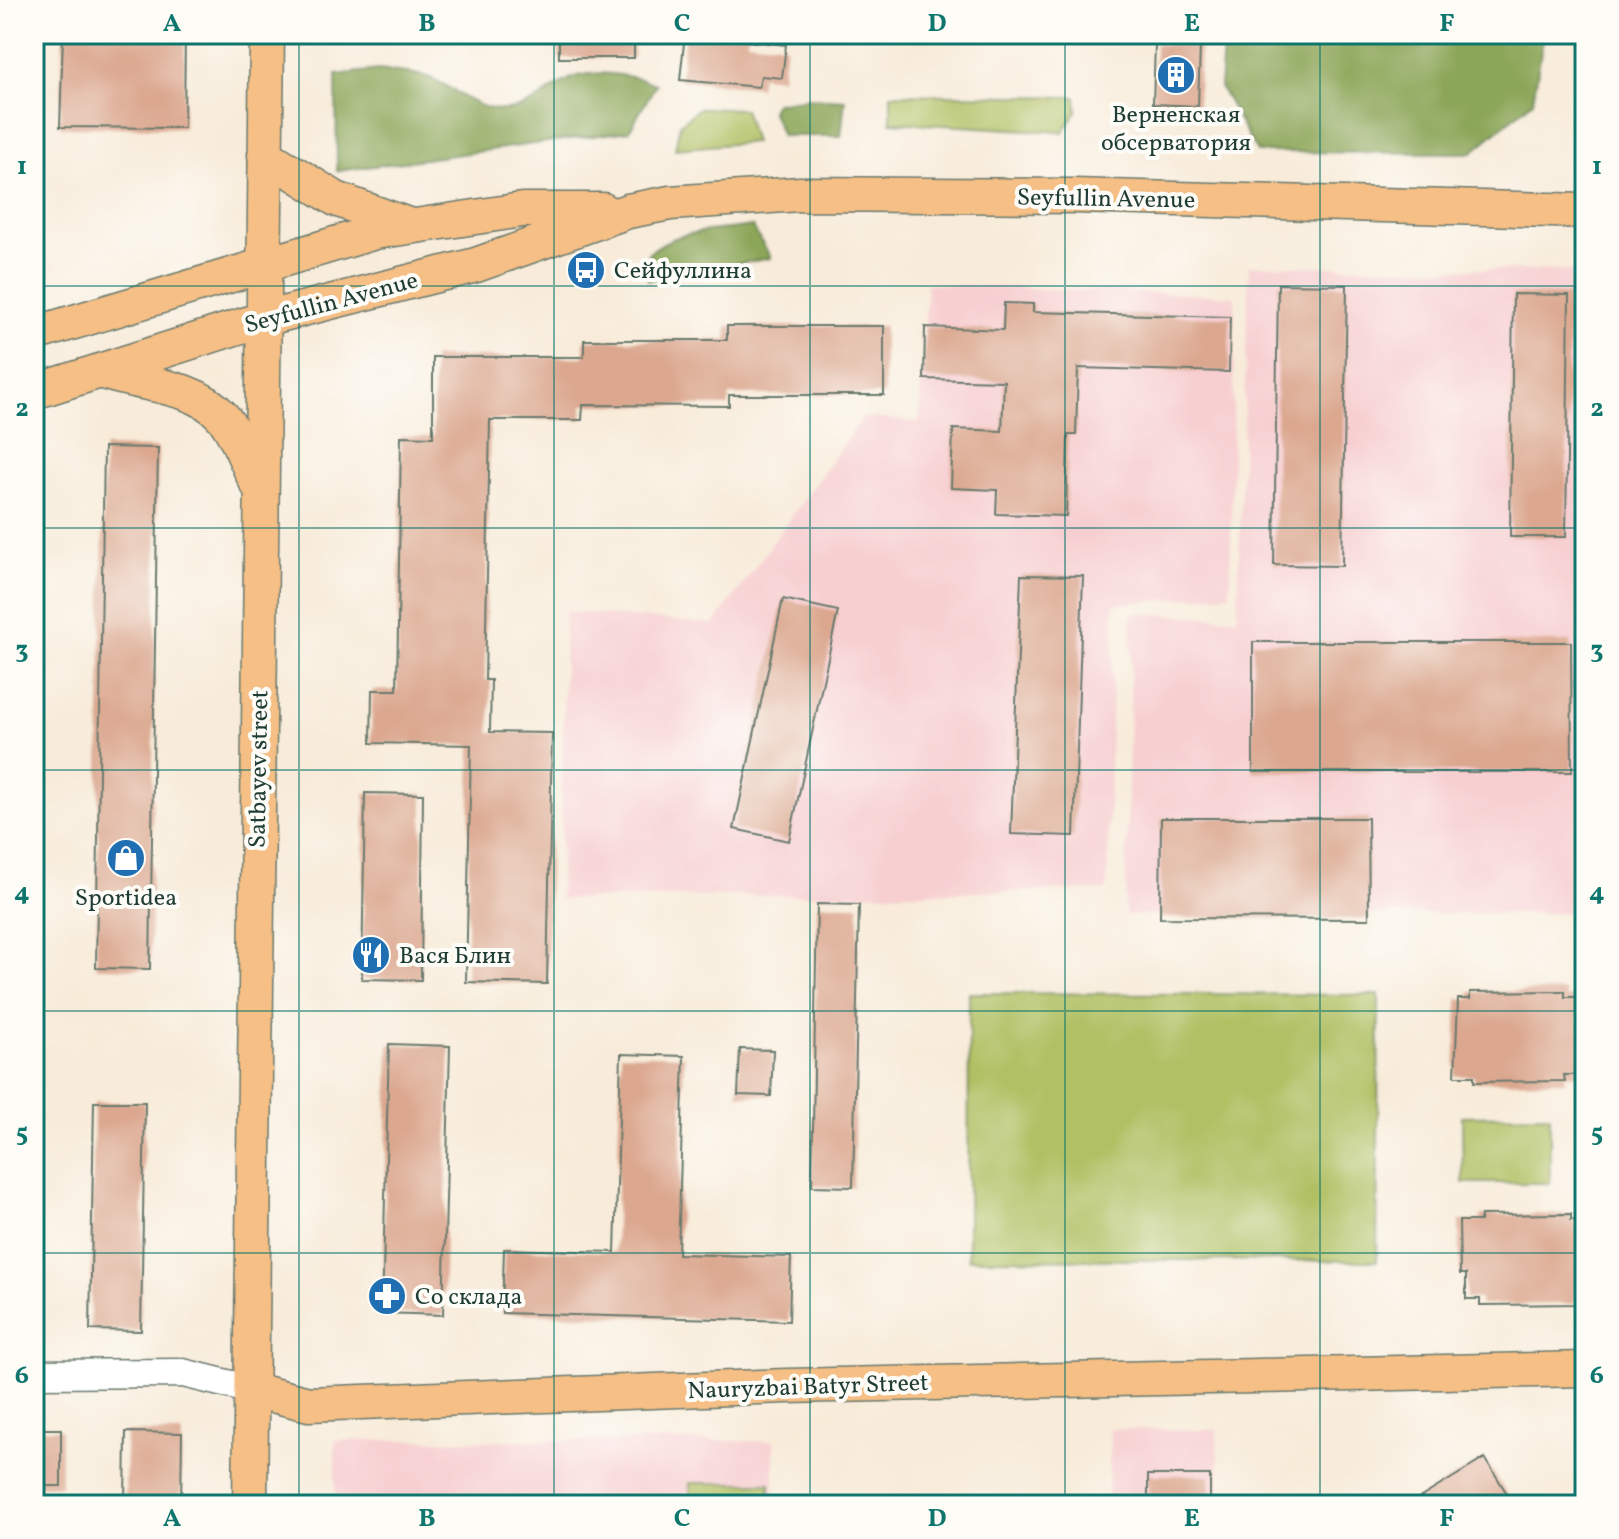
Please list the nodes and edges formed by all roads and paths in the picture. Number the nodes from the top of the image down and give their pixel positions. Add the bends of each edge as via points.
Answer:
1 (267, 34) edge
2 (265, 155) junction
3 (628, 211) junction
4 (1585, 211) edge
5 (410, 225) junction
6 (265, 263) junction
7 (263, 319) junction
8 (34, 334) edge
9 (100, 371) junction
10 (34, 392) edge
11 (261, 492) junction
12 (1585, 1369) edge
13 (34, 1374) edge
14 (252, 1390) junction
15 (250, 1505) edge

1 - 2 main road, Satbayev street
2 - 5 main road via 336,199
2 - 6 main road, Satbayev street
3 - 4 main road, Seyfullin Avenue via 800,194
3 - 5 main road, Seyfullin Avenue via 522,210
3 - 7 main road, Seyfullin Avenue via 476,265
5 - 6 main road, Seyfullin Avenue
6 - 7 main road, Satbayev street
6 - 8 main road, Seyfullin Avenue
7 - 9 main road, Seyfullin Avenue
7 - 11 main road, Satbayev street
9 - 10 main road, Seyfullin Avenue
9 - 11 main road via 202,400 222,416
11 - 14 main road, Satbayev street
12 - 14 main road, Nauryzbai Batyr Street via 867,1384 309,1404
13 - 14 street, Nauryzbai Batyr Street via 183,1373
14 - 15 main road, Satbayev street

